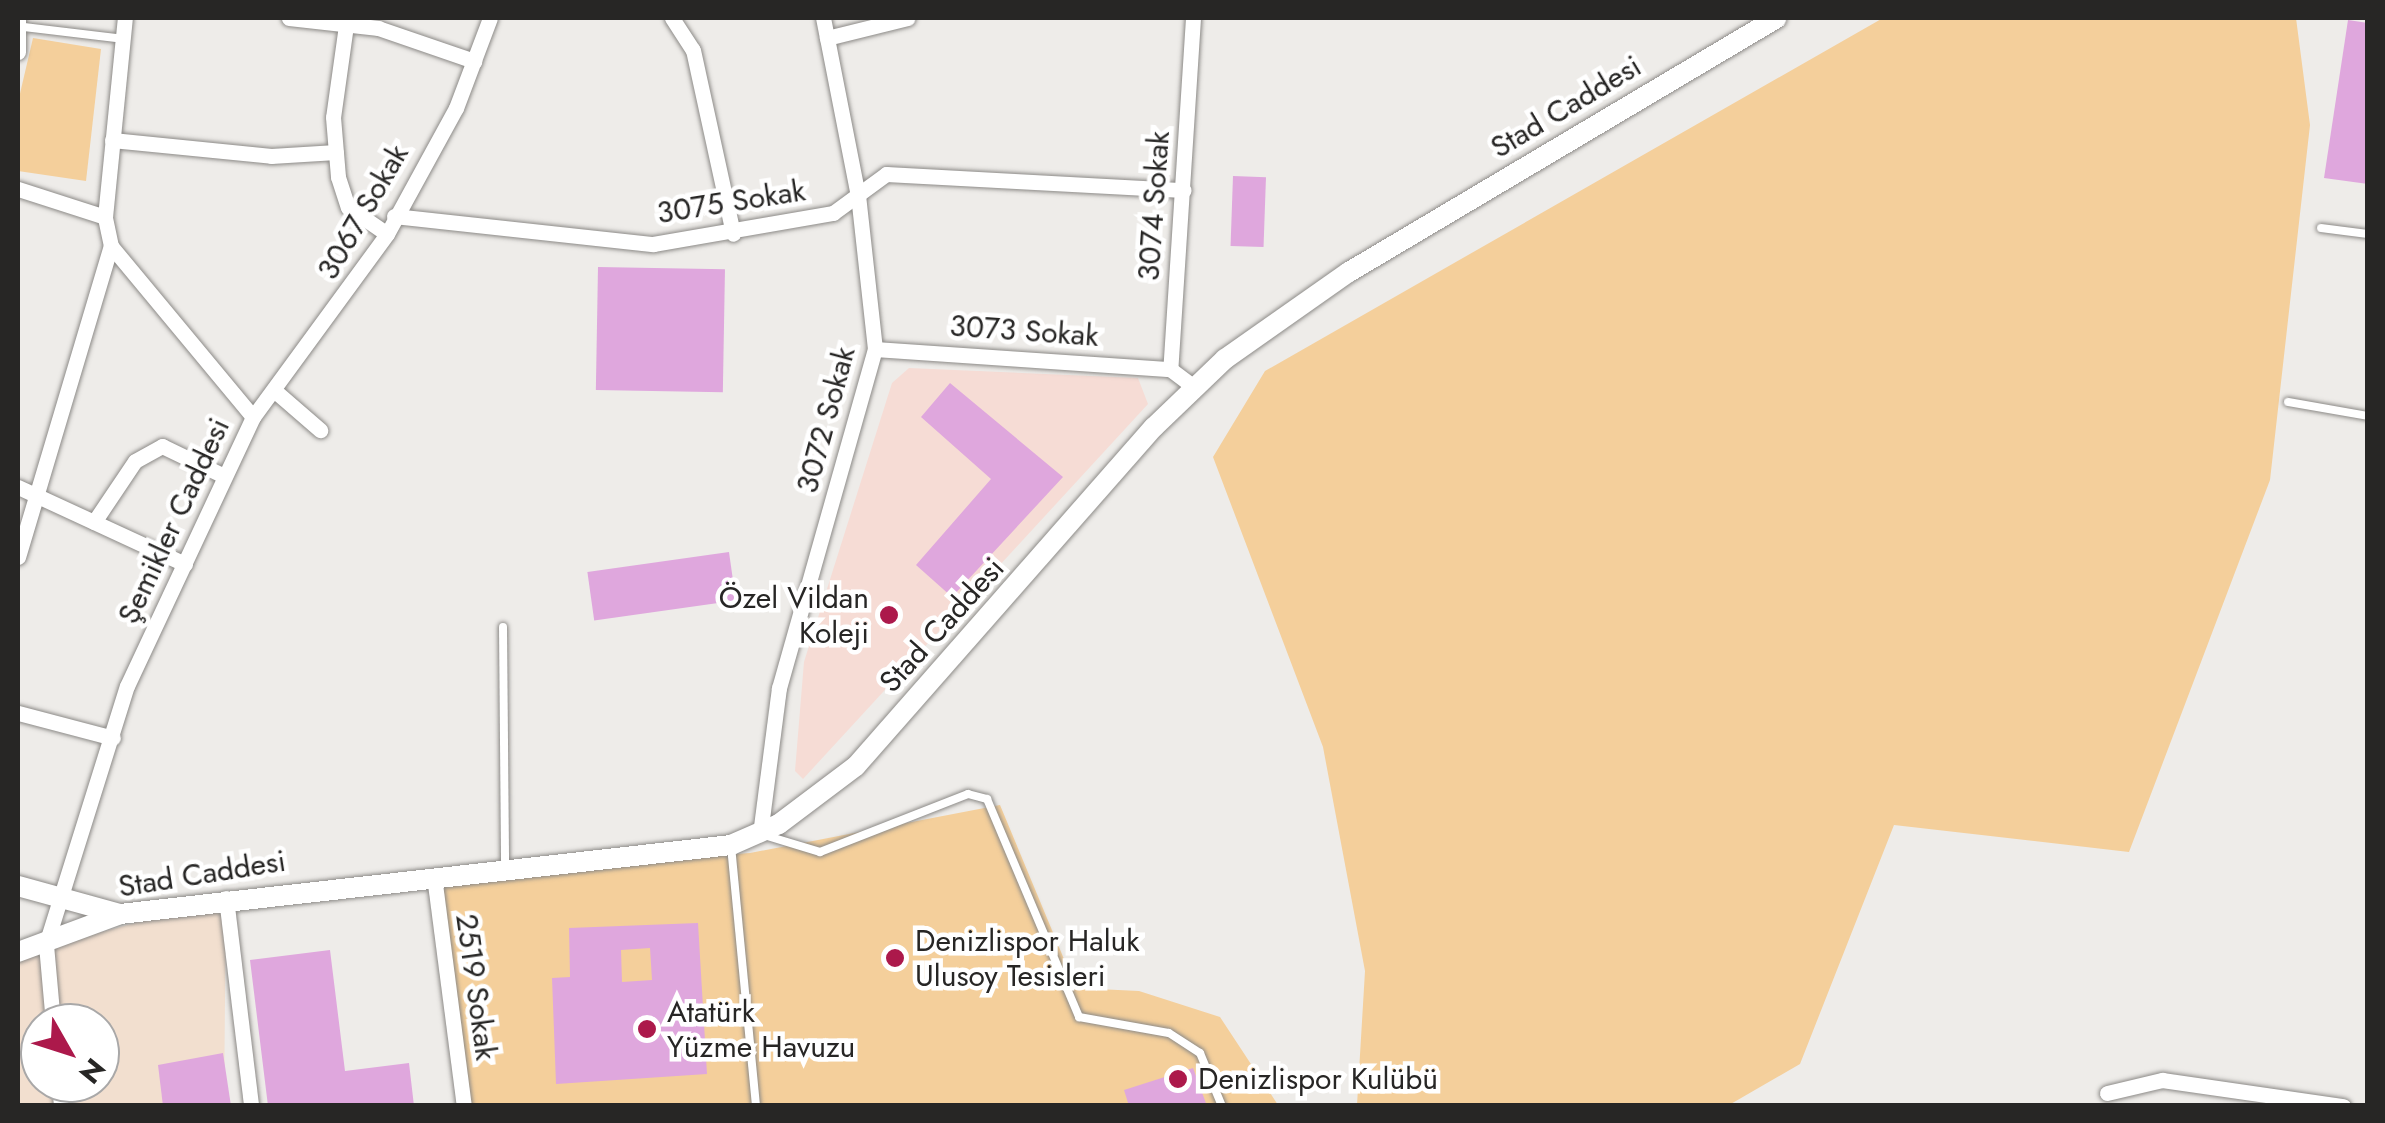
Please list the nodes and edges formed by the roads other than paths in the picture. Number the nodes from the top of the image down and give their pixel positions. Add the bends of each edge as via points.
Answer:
1 (125, 18) edge
2 (289, 18) edge
3 (490, 18) edge
4 (672, 18) edge
5 (822, 18) edge
6 (908, 18) edge
7 (1194, 18) edge
8 (1776, 18) edge
9 (20, 22) edge
10 (346, 24) edge
11 (827, 38) junction
12 (124, 40) junction
13 (18, 52) edge
14 (474, 61) junction
15 (112, 140) junction
16 (336, 152) junction
17 (18, 188) edge
18 (1184, 190) junction
19 (858, 196) junction
20 (394, 216) junction
21 (105, 217) junction
22 (2322, 228) dead end
23 (387, 234) junction
24 (733, 234) junction
25 (2368, 234) edge
26 (112, 246) junction
27 (876, 349) junction
28 (1170, 369) junction
29 (1194, 387) junction
30 (274, 390) junction
31 (2288, 402) dead end
32 (2368, 416) edge
33 (253, 417) junction
34 (320, 430) dead end
35 (224, 476) junction
36 (18, 487) edge
37 (38, 497) junction
38 (94, 522) junction
39 (18, 557) edge
40 (185, 564) junction
41 (502, 627) dead end
42 (18, 713) edge
43 (113, 738) junction
44 (760, 834) junction
45 (731, 845) junction
46 (506, 868) junction
47 (434, 876) junction
48 (18, 886) edge
49 (66, 894) junction
50 (226, 898) junction
51 (120, 914) junction
52 (46, 944) junction
53 (18, 952) edge
54 (51, 1003) edge
55 (2108, 1093) dead end
56 (251, 1106) edge
57 (464, 1106) edge
58 (756, 1106) edge
59 (1222, 1106) edge
60 (2343, 1106) edge

1 - 12 street, Şemikler Caddesi
2 - 10 street
3 - 14 street, 3067 Sokak
4 - 24 street via 692,50
5 - 11 street, 3072 Sokak
6 - 11 street
7 - 18 street, 3074 Sokak
8 - 29 street, Stad Caddesi via 1349,272
9 - 12 lane
9 - 13 street
10 - 14 street via 378,28
10 - 16 street
11 - 19 street, 3072 Sokak
12 - 15 street, Şemikler Caddesi
14 - 20 street, 3067 Sokak
15 - 16 street via 272,156
15 - 21 street, Şemikler Caddesi
16 - 23 street via 348,207
17 - 21 street
18 - 19 street, 3075 Sokak via 886,174
18 - 28 street, 3074 Sokak
19 - 24 street, 3075 Sokak via 833,213
19 - 27 street, 3072 Sokak
20 - 23 street, 3067 Sokak
20 - 24 street, 3075 Sokak via 582,242
21 - 26 street, Şemikler Caddesi
22 - 25 lane
23 - 30 street, 3067 Sokak
26 - 33 street, Şemikler Caddesi
26 - 37 street
27 - 28 street, 3073 Sokak
27 - 44 street, 3072 Sokak via 779,688
28 - 29 street
29 - 44 street, Stad Caddesi via 856,766
30 - 33 street, 3067 Sokak
30 - 34 street
31 - 32 lane
33 - 35 street, Şemikler Caddesi
35 - 38 street via 162,446 135,461
35 - 40 street, Şemikler Caddesi
36 - 37 street
37 - 38 street
37 - 39 street
38 - 40 street
40 - 43 street, Şemikler Caddesi via 126,686
41 - 46 lane
42 - 43 street
43 - 49 street, Şemikler Caddesi
44 - 45 street, Stad Caddesi
44 - 59 lane via 820,852 968,794 986,798 1078,1018 1169,1033 1200,1054
45 - 46 street, Stad Caddesi
45 - 58 lane
46 - 47 street, Stad Caddesi
47 - 50 street, Stad Caddesi
47 - 57 street, 2519 Sokak
48 - 49 street
49 - 51 street
49 - 52 street, Şemikler Caddesi
50 - 51 street, Stad Caddesi
50 - 56 street
51 - 52 street, Stad Caddesi
52 - 53 street, Stad Caddesi
52 - 54 street, Şemikler Caddesi
55 - 60 street via 2162,1080

